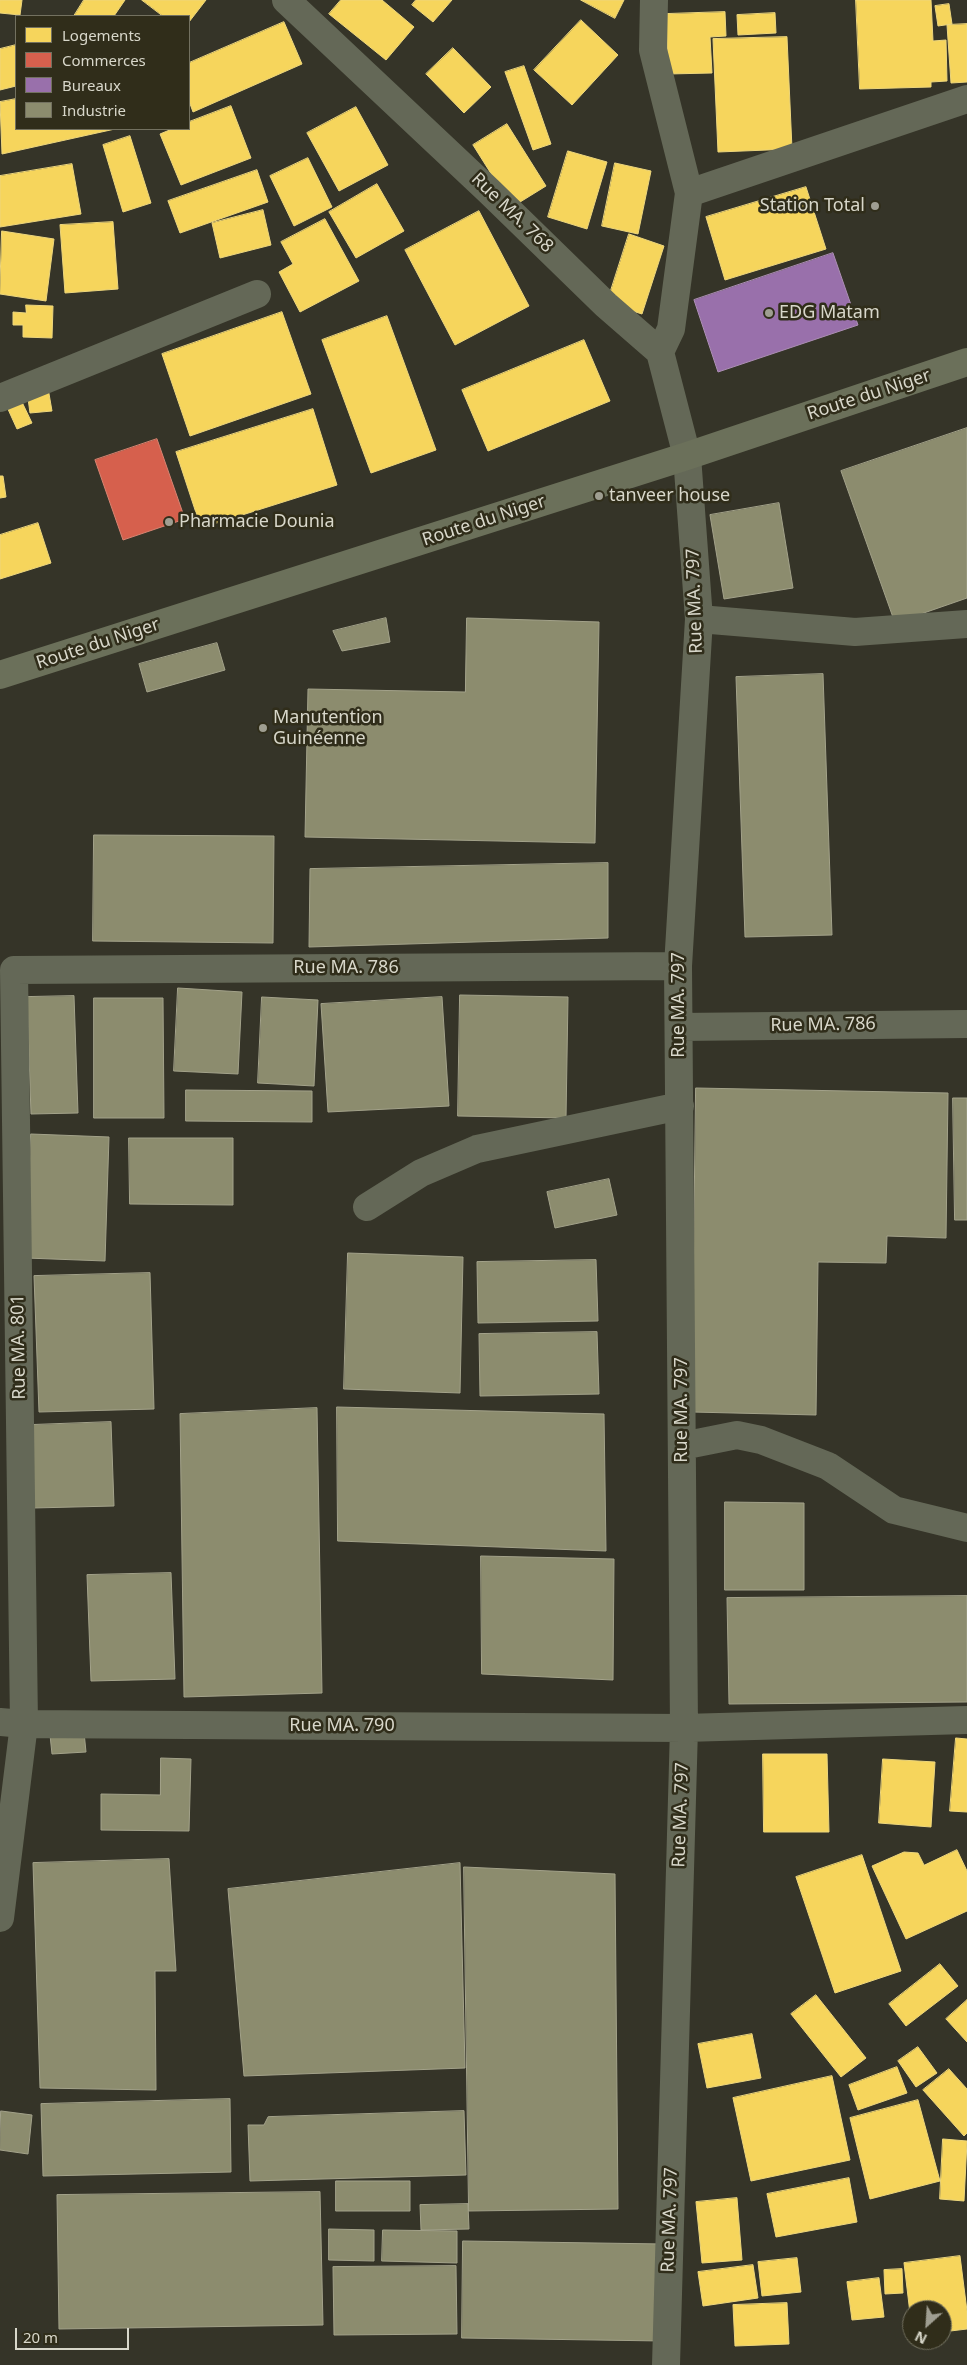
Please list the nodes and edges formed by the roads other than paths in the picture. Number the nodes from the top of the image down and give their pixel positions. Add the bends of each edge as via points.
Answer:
1 (286, 0) edge
2 (654, 0) edge
3 (967, 99) edge
4 (689, 193) junction
5 (257, 294) dead end
6 (660, 352) junction
7 (967, 362) edge
8 (0, 398) edge
9 (687, 456) junction
10 (699, 619) junction
11 (967, 624) edge
12 (0, 675) edge
13 (678, 966) junction
14 (14, 970) joint
15 (967, 1024) edge
16 (679, 1027) junction
17 (680, 1106) junction
18 (367, 1207) dead end
19 (682, 1446) junction
20 (967, 1528) edge
21 (967, 1720) edge
22 (12, 1723) edge
23 (684, 1728) junction
24 (0, 1918) edge
25 (666, 2365) edge

1 - 6 street, Rue MA. 768 via 606,305
2 - 4 street via 653,50
3 - 4 street
4 - 6 street via 671,329
5 - 8 street
6 - 9 street
7 - 9 main road, Route du Niger
9 - 10 street, Rue MA. 797
9 - 12 main road, Route du Niger
10 - 11 street via 856,632
10 - 13 street, Rue MA. 797
13 - 14 street, Rue MA. 786
13 - 16 street, Rue MA. 797
14 - 22 street, Rue MA. 801
15 - 16 street, Rue MA. 786
16 - 17 street, Rue MA. 797
17 - 18 street via 477,1149 421,1173
17 - 19 street, Rue MA. 797
19 - 20 street via 737,1435 761,1440 828,1466 894,1510
19 - 23 street, Rue MA. 797
21 - 23 street, Rue MA. 790
22 - 23 street, Rue MA. 790
22 - 24 street, Rue MA. 801
23 - 25 street, Rue MA. 797

